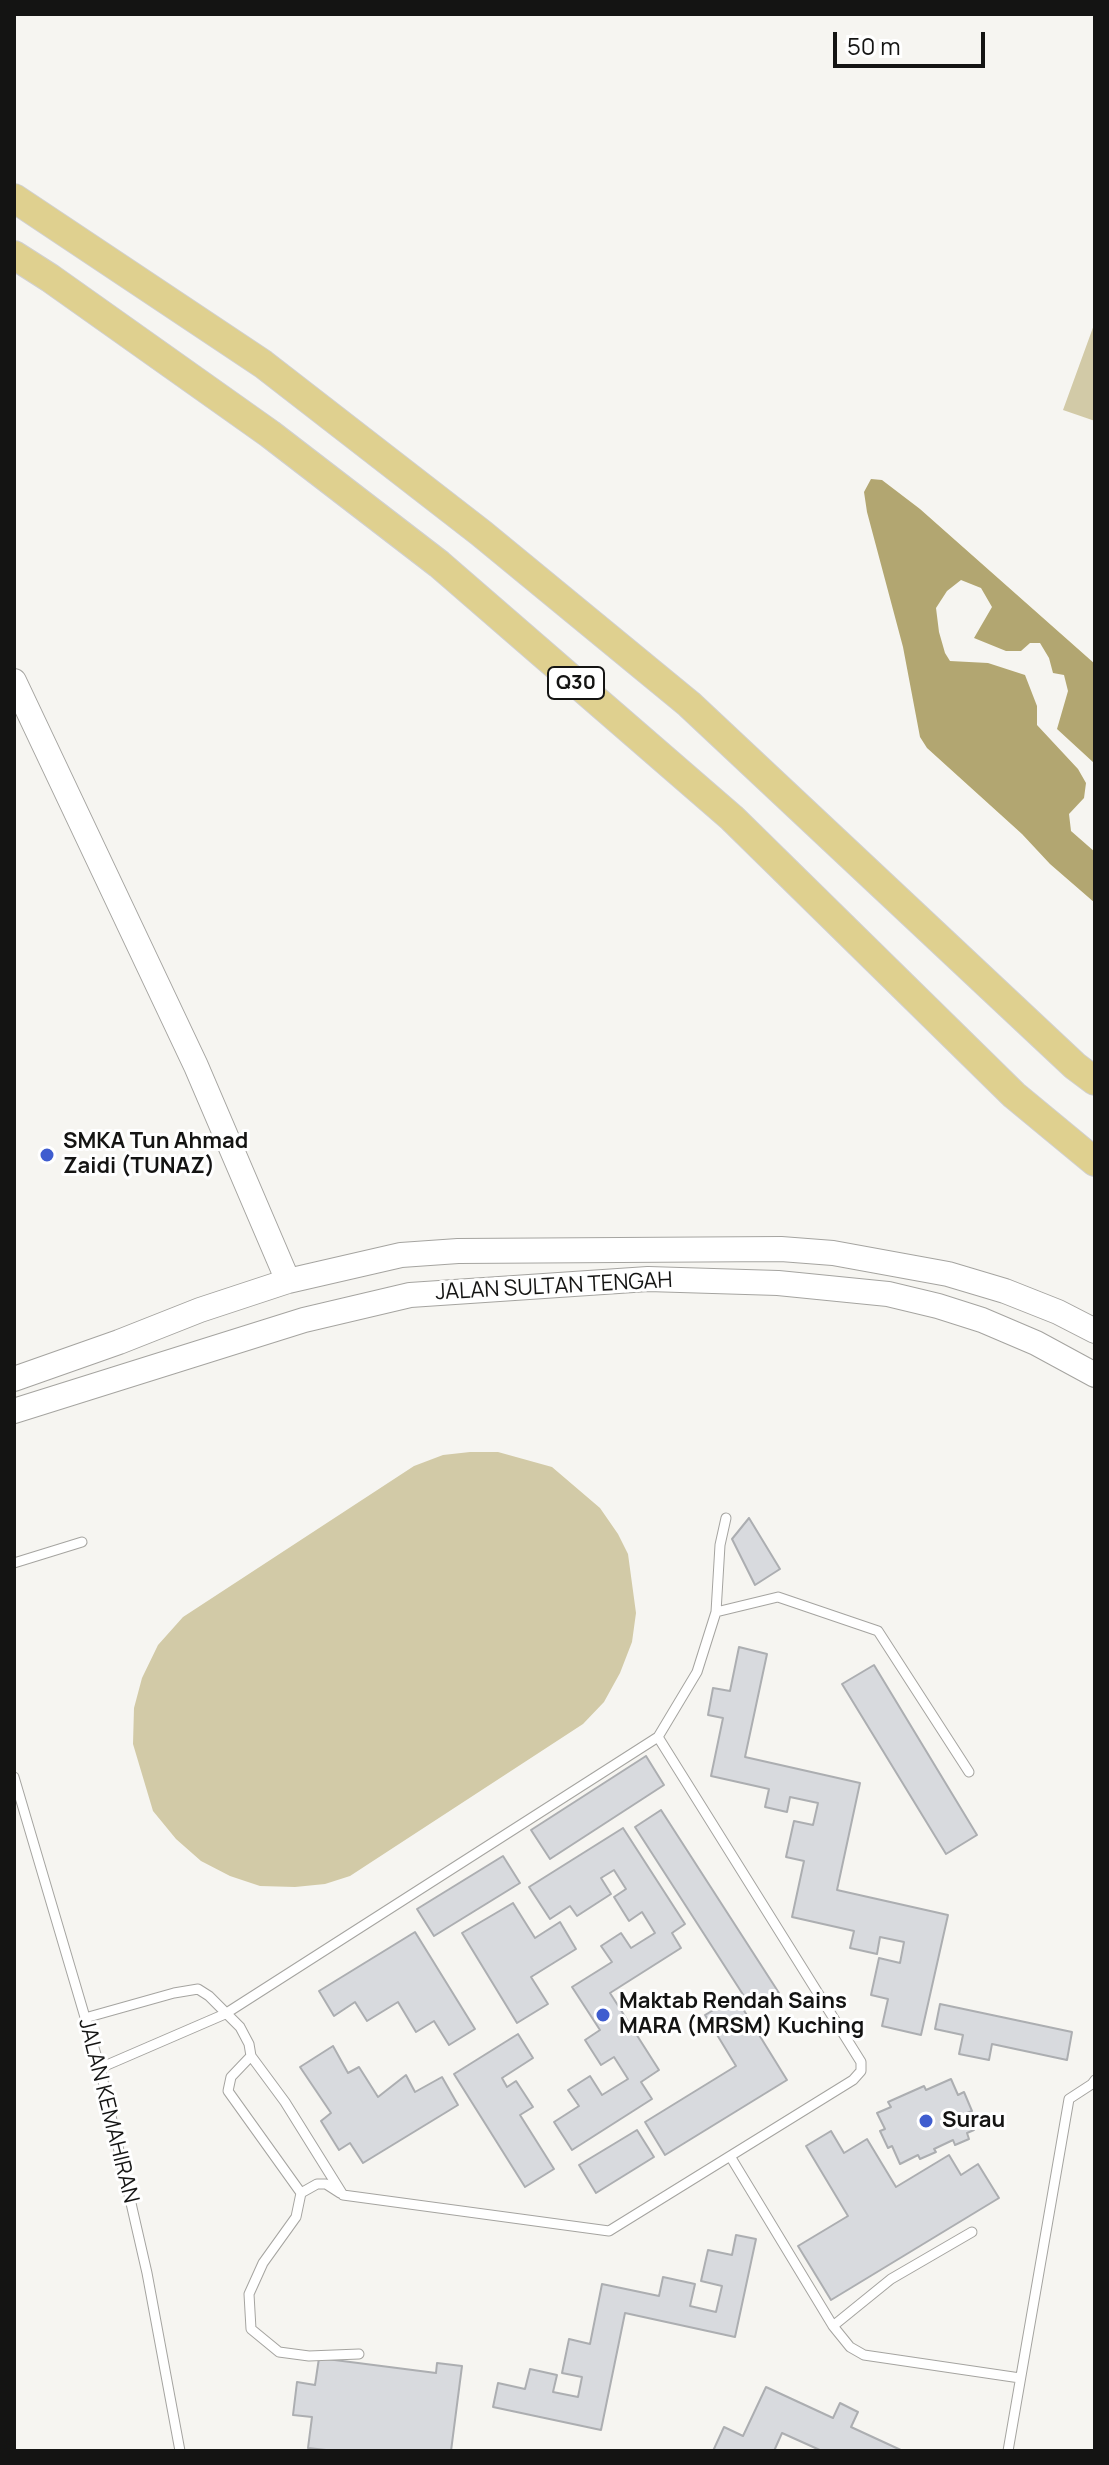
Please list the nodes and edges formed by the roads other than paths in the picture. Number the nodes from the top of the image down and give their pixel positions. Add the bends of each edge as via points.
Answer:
1 (14, 198) edge
2 (14, 255) edge
3 (14, 681) edge
4 (1095, 1081) edge
5 (1095, 1162) edge
6 (288, 1281) junction
7 (1095, 1331) edge
8 (1095, 1375) edge
9 (14, 1379) edge
10 (14, 1411) edge
11 (726, 1518) dead end
12 (82, 1542) dead end
13 (14, 1563) edge
14 (716, 1612) junction
15 (658, 1737) junction
16 (969, 1772) dead end
17 (14, 1777) edge
18 (17, 1798) edge
19 (225, 2014) junction
20 (85, 2018) junction
21 (251, 2056) junction
22 (100, 2068) junction
23 (1095, 2080) edge
24 (730, 2156) junction
25 (301, 2193) junction
26 (343, 2195) junction
27 (972, 2232) dead end
28 (833, 2326) junction
29 (359, 2354) dead end
30 (1020, 2378) junction
31 (180, 2451) edge
32 (1008, 2451) edge

1 - 4 main road, Q30 via 263,364 481,533 689,704
2 - 5 main road, Q30 via 270,434 439,564 732,818 1014,1095
3 - 6 main road via 196,1066
6 - 7 main road, JALAN SULTAN TENGAH via 401,1255 458,1251 781,1249 870,1258 948,1274 1018,1296
6 - 9 main road, JALAN SULTAN TENGAH
8 - 10 main road, JALAN SULTAN TENGAH via 982,1320 888,1294 778,1283 648,1279 410,1295 304,1320
11 - 14 lane
12 - 13 lane
14 - 15 lane via 697,1672
14 - 16 lane via 778,1597 878,1631
15 - 19 lane
15 - 24 lane via 861,2062 853,2080
17 - 18 lane, JALAN KEMAHIRAN
18 - 20 lane, JALAN KEMAHIRAN
19 - 20 lane via 198,1989
19 - 21 lane via 240,2027
19 - 22 lane
20 - 22 lane, JALAN KEMAHIRAN
21 - 25 lane via 231,2077 228,2091
21 - 26 lane
22 - 31 lane, JALAN KEMAHIRAN via 147,2273
23 - 30 lane via 1069,2099
24 - 26 lane via 609,2231
24 - 28 lane
25 - 26 lane via 326,2184
25 - 29 lane via 296,2217 263,2263 249,2294 251,2329 279,2352
27 - 28 lane via 891,2279
28 - 30 lane via 864,2355
30 - 32 lane

